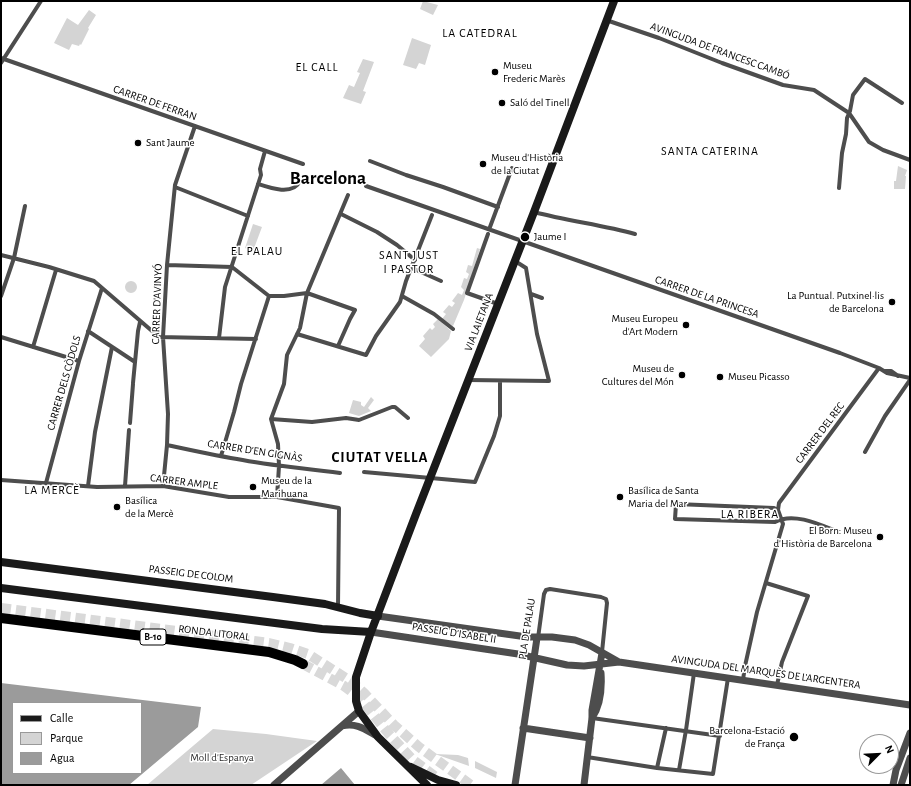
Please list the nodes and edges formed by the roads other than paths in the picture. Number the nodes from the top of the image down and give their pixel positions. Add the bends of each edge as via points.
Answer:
1 (41, 1) edge
2 (614, 1) edge
3 (606, 20) junction
4 (2, 60) edge
5 (902, 103) dead end
6 (849, 113) junction
7 (195, 126) junction
8 (265, 151) junction
9 (910, 160) edge
10 (370, 161) dead end
11 (303, 164) dead end
12 (512, 168) dead end
13 (300, 181) dead end
14 (258, 184) junction
15 (366, 186) dead end
16 (175, 187) junction
17 (839, 188) dead end
18 (348, 195) dead end
19 (25, 206) dead end
20 (498, 207) junction
21 (534, 212) junction
22 (341, 214) junction
23 (432, 215) dead end
24 (248, 216) junction
25 (490, 227) dead end
26 (488, 234) dead end
27 (635, 234) dead end
28 (523, 241) junction
29 (1, 255) edge
30 (14, 258) junction
31 (415, 260) junction
32 (515, 261) junction
33 (167, 265) junction
34 (232, 267) junction
35 (412, 268) junction
36 (56, 270) junction
37 (441, 281) dead end
38 (102, 288) junction
39 (306, 294) junction
40 (531, 294) junction
41 (1, 296) edge
42 (269, 296) junction
43 (402, 296) junction
44 (542, 298) dead end
45 (498, 304) junction
46 (140, 322) junction
47 (453, 329) dead end
48 (88, 331) junction
49 (297, 334) junction
50 (1, 337) edge
51 (163, 337) junction
52 (219, 338) junction
53 (256, 339) junction
54 (338, 346) junction
55 (33, 347) junction
56 (112, 347) junction
57 (78, 361) junction
58 (135, 362) junction
59 (879, 368) junction
60 (910, 379) edge
61 (468, 380) junction
62 (500, 381) junction
63 (408, 418) dead end
64 (271, 419) junction
65 (130, 423) dead end
66 (129, 430) dead end
67 (167, 445) junction
68 (865, 452) dead end
69 (221, 456) junction
70 (279, 466) junction
71 (340, 472) dead end
72 (364, 472) dead end
73 (429, 479) junction
74 (1, 480) edge
75 (46, 483) junction
76 (88, 486) junction
77 (125, 486) junction
78 (163, 486) junction
79 (277, 497) junction
80 (778, 510) junction
81 (781, 520) junction
82 (836, 531) dead end
83 (1, 562) edge
84 (766, 584) junction
85 (1, 588) edge
86 (338, 608) junction
87 (378, 616) junction
88 (1, 618) edge
89 (371, 632) junction
90 (537, 638) junction
91 (602, 653) junction
92 (534, 657) junction
93 (619, 662) junction
94 (303, 664) tunnel mouth
95 (600, 665) junction
96 (694, 673) junction
97 (728, 678) junction
98 (743, 680) junction
99 (777, 685) junction
100 (910, 705) edge
101 (359, 712) junction
102 (592, 718) junction
103 (342, 726) junction
104 (523, 728) junction
105 (666, 728) junction
106 (686, 730) junction
107 (910, 733) edge
108 (720, 736) junction
109 (378, 737) junction
110 (590, 738) junction
111 (587, 757) junction
112 (910, 758) edge
113 (410, 767) junction
114 (657, 768) junction
115 (678, 770) junction
116 (274, 785) edge
117 (427, 785) edge
118 (456, 785) edge
119 (515, 785) edge
120 (584, 785) edge
121 (893, 785) edge
122 (901, 785) edge

1 - 4 street
2 - 3 main road, VIA LAIETANA
3 - 6 street, AVINGUDA DE FRANCESC CAMBÓ via 783,85 814,90
3 - 21 main road, VIA LAIETANA
4 - 7 street, CARRER DE FERRAN
5 - 6 street via 865,79 853,96
6 - 9 street via 870,142
6 - 17 street
7 - 8 street, CARRER DE FERRAN
7 - 16 street, CARRER D'AVINYÓ
8 - 11 street, CARRER DE FERRAN
8 - 14 street
10 - 20 street
12 - 20 street
13 - 14 street via 294,188 278,190
14 - 24 street
15 - 28 street, CARRER DE LA PRINCESA
16 - 24 street
16 - 33 street, CARRER D'AVINYÓ
18 - 22 street
19 - 30 street
20 - 25 street
21 - 27 street
21 - 28 main road, VIA LAIETANA
22 - 31 street via 377,232
22 - 39 street
23 - 31 street
24 - 34 street
26 - 45 street via 467,293
28 - 32 main road, VIA LAIETANA
28 - 59 street, CARRER DE LA PRINCESA
29 - 30 street
30 - 36 street
30 - 41 street
31 - 35 street
32 - 40 street via 526,268
32 - 45 main road, VIA LAIETANA
33 - 34 street
33 - 51 street, CARRER D'AVINYÓ
34 - 42 street
34 - 52 street via 225,287
35 - 37 street
35 - 43 street
36 - 38 street via 94,281
36 - 55 street
38 - 46 street
38 - 48 street, CARRER DELS CÒDOLS
39 - 42 street
39 - 49 street
39 - 54 street via 355,310
40 - 44 street
40 - 62 street via 549,381
42 - 53 street
43 - 47 street via 434,314
43 - 54 street via 366,355
45 - 61 main road, VIA LAIETANA
46 - 51 street via 159,337
46 - 58 street
48 - 56 street
48 - 57 street, CARRER DELS CÒDOLS
49 - 54 street
49 - 64 street via 287,355 284,384
50 - 55 street
51 - 52 street
51 - 67 street, CARRER D'AVINYÓ via 168,414
52 - 53 street
53 - 69 street
55 - 57 street
56 - 58 street
56 - 76 street via 95,432
57 - 75 street, CARRER DELS CÒDOLS
58 - 65 street
59 - 60 street, CARRER DE LA PRINCESA via 887,373
59 - 80 street, CARRER DEL REC via 779,503
60 - 68 street
61 - 62 street
61 - 73 main road, VIA LAIETANA
62 - 73 street via 500,416 475,482
63 - 64 street via 392,406 359,420 346,418 312,422
64 - 70 street via 278,444
66 - 77 street
67 - 69 street, CARRER D'EN GIGNÀS
67 - 78 street, CARRER D'AVINYÓ
69 - 70 street, CARRER D'EN GIGNÀS
70 - 71 street, CARRER D'EN GIGNÀS
70 - 79 street
72 - 73 street
73 - 87 main road, VIA LAIETANA
74 - 75 street, CARRER AMPLE
75 - 76 street, CARRER AMPLE
76 - 77 street, CARRER AMPLE
77 - 78 street, CARRER AMPLE
78 - 79 street, CARRER AMPLE via 229,496
79 - 86 street, CARRER AMPLE via 339,508
80 - 81 street
80 - 81 street via 676,504 675,519 775,522
81 - 82 street via 802,520
81 - 84 street via 783,524
83 - 86 main road, PASSEIG DE COLOM via 250,593
84 - 98 street via 757,612
84 - 99 street via 808,596 782,662
85 - 89 main road via 316,628
86 - 87 main road, PASSEIG DE COLOM
87 - 89 main road, VIA LAIETANA
87 - 90 street, PASSEIG D'ISABEL II
88 - 94 highway, RONDA LITORAL / B-10 via 269,652
89 - 92 street, PASSEIG D'ISABEL II
89 - 101 main road, VIA LAIETANA via 356,677 356,701
90 - 91 street, AVINGUDA DEL MARQUÈS DE L'ARGENTERA via 575,640
90 - 91 street, PLA DE PALAU via 546,590 601,597 606,599 607,603
90 - 92 street, PLA DE PALAU
91 - 93 street, AVINGUDA DEL MARQUÈS DE L'ARGENTERA
91 - 95 street, PLA DE PALAU
92 - 95 street, AVINGUDA DEL MARQUÈS DE L'ARGENTERA via 567,665
92 - 104 street, PLA DE PALAU
93 - 95 street, AVINGUDA DEL MARQUÈS DE L'ARGENTERA
93 - 96 street, AVINGUDA DEL MARQUÈS DE L'ARGENTERA
95 - 102 street, PLA DE PALAU
96 - 97 street, AVINGUDA DEL MARQUÈS DE L'ARGENTERA
96 - 106 street
97 - 98 street, AVINGUDA DEL MARQUÈS DE L'ARGENTERA
97 - 108 street
98 - 99 street, AVINGUDA DEL MARQUÈS DE L'ARGENTERA
99 - 100 street, AVINGUDA DEL MARQUÈS DE L'ARGENTERA
101 - 103 street
101 - 109 main road
102 - 105 street
102 - 110 street, PLA DE PALAU
103 - 109 street via 357,726
103 - 116 street
104 - 110 street
104 - 119 street, PLA DE PALAU
105 - 106 street
105 - 114 street
106 - 108 street
106 - 115 street
107 - 121 street
108 - 115 street via 713,774
109 - 113 main road
110 - 111 street, PLA DE PALAU
111 - 114 street
111 - 120 street, PLA DE PALAU
112 - 122 street
113 - 117 main road
113 - 118 main road
114 - 115 street

